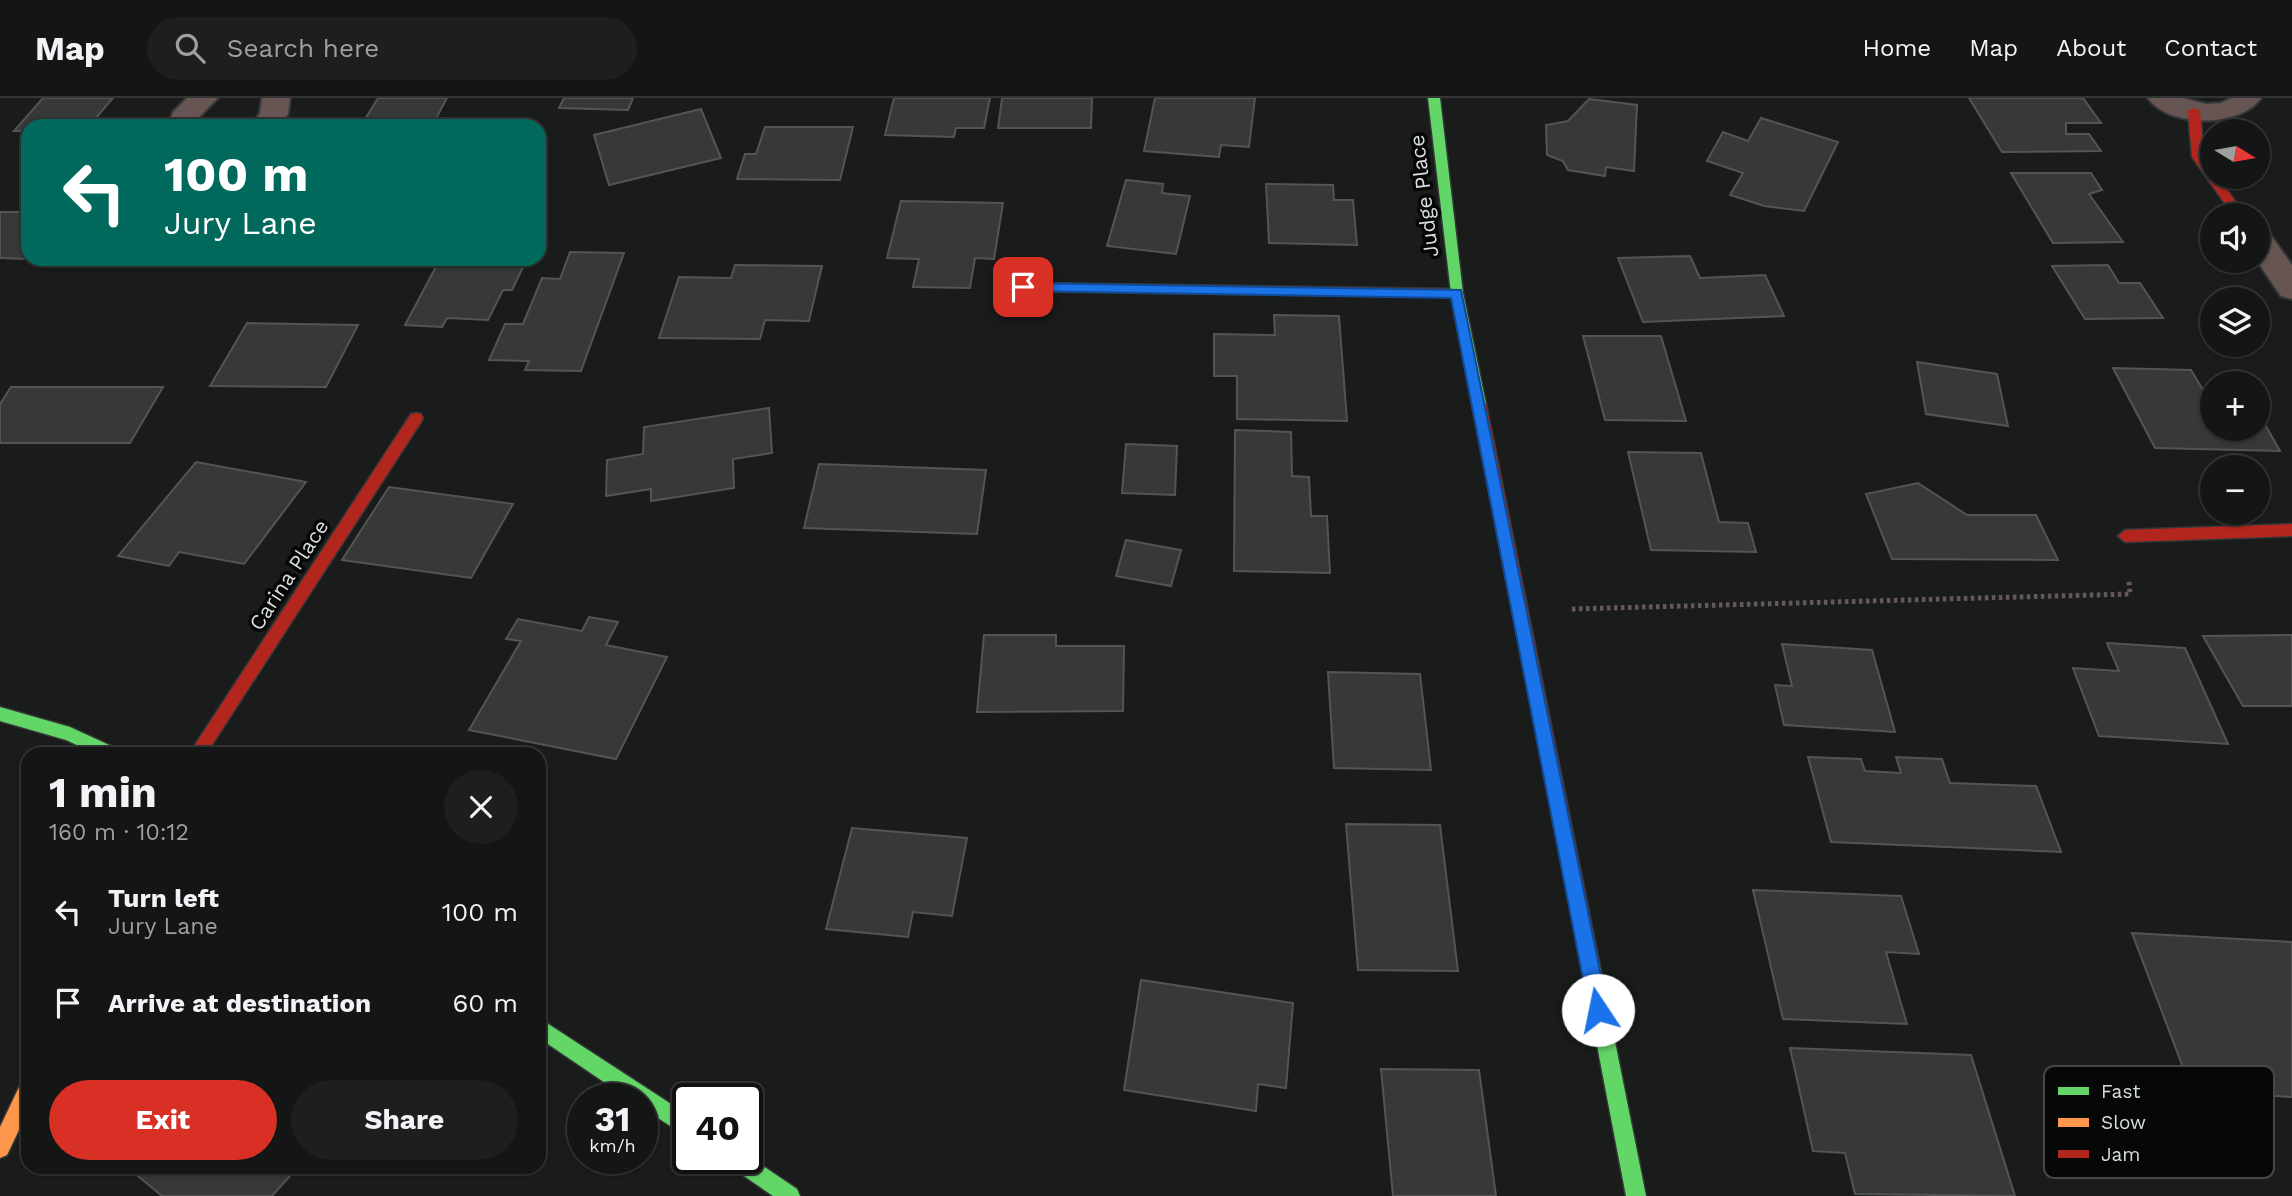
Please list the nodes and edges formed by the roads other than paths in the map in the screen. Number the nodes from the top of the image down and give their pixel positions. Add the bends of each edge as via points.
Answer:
1 (204, 98) edge
2 (276, 98) edge
3 (1434, 98) edge
4 (2162, 98) edge
5 (2247, 98) edge
6 (2194, 111) junction
7 (184, 119) edge
8 (270, 119) edge
9 (2230, 203) edge
10 (2270, 257) edge
11 (1023, 287) dead end
12 (2292, 288) edge
13 (1457, 293) junction
14 (416, 418) dead end
15 (2292, 530) edge
16 (2125, 536) road end
17 (0, 714) edge
18 (98, 747) edge
19 (202, 747) edge
20 (546, 1032) edge
21 (21, 1104) edge
22 (672, 1115) edge
23 (0, 1148) edge
24 (758, 1174) edge
25 (790, 1196) edge
26 (1636, 1196) edge

1 - 7 street
2 - 8 street
3 - 13 street, Judge Place
4 - 6 street
5 - 6 street via 2239,108 2219,113
6 - 9 street via 2198,158
10 - 12 street
11 - 13 street
13 - 26 street, Judge Place
14 - 19 street, Carina Place
15 - 16 street
17 - 18 street via 71,734
20 - 22 street
21 - 23 street
24 - 25 street

